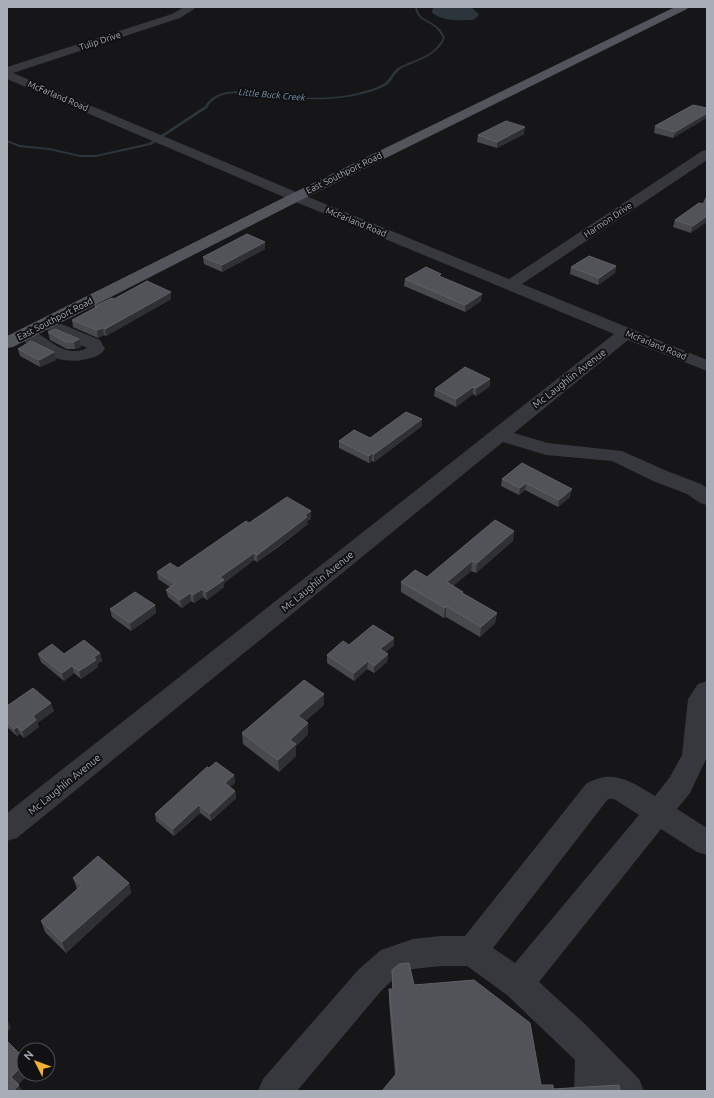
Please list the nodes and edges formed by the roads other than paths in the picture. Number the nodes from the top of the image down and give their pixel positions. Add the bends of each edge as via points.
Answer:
1 (192, 7) edge
2 (683, 7) edge
3 (7, 71) edge
4 (7, 74) edge
5 (707, 154) edge
6 (296, 197) junction
7 (510, 285) junction
8 (47, 323) junction
9 (626, 333) junction
10 (25, 334) junction
11 (7, 343) edge
12 (707, 366) edge
13 (499, 434) junction
14 (707, 498) edge
15 (707, 691) edge
16 (658, 812) junction
17 (7, 829) edge
18 (707, 843) edge
19 (472, 951) junction
20 (518, 984) junction
21 (592, 1054) junction
22 (275, 1091) edge
23 (591, 1091) edge
24 (627, 1091) edge

1 - 3 street, Tulip Drive via 164,20
2 - 6 main road, East Southport Road
4 - 6 street, McFarland Road
5 - 7 street, Harmon Drive
6 - 7 street, McFarland Road
6 - 8 main road, East Southport Road
7 - 9 street, McFarland Road
8 - 10 main road, East Southport Road
8 - 10 street via 90,342 96,349 78,357 67,357 57,354
9 - 12 street, McFarland Road
9 - 13 street, Mc Laughlin Avenue
10 - 11 main road, East Southport Road
13 - 14 street via 546,449 615,455 694,489
13 - 17 street, Mc Laughlin Avenue
15 - 16 street via 701,699 695,755 680,785
16 - 18 street
16 - 19 street via 613,786 604,787 596,792
16 - 20 street
19 - 20 street
19 - 22 street via 413,954 392,960 370,980
20 - 21 street
21 - 23 street
21 - 24 street

